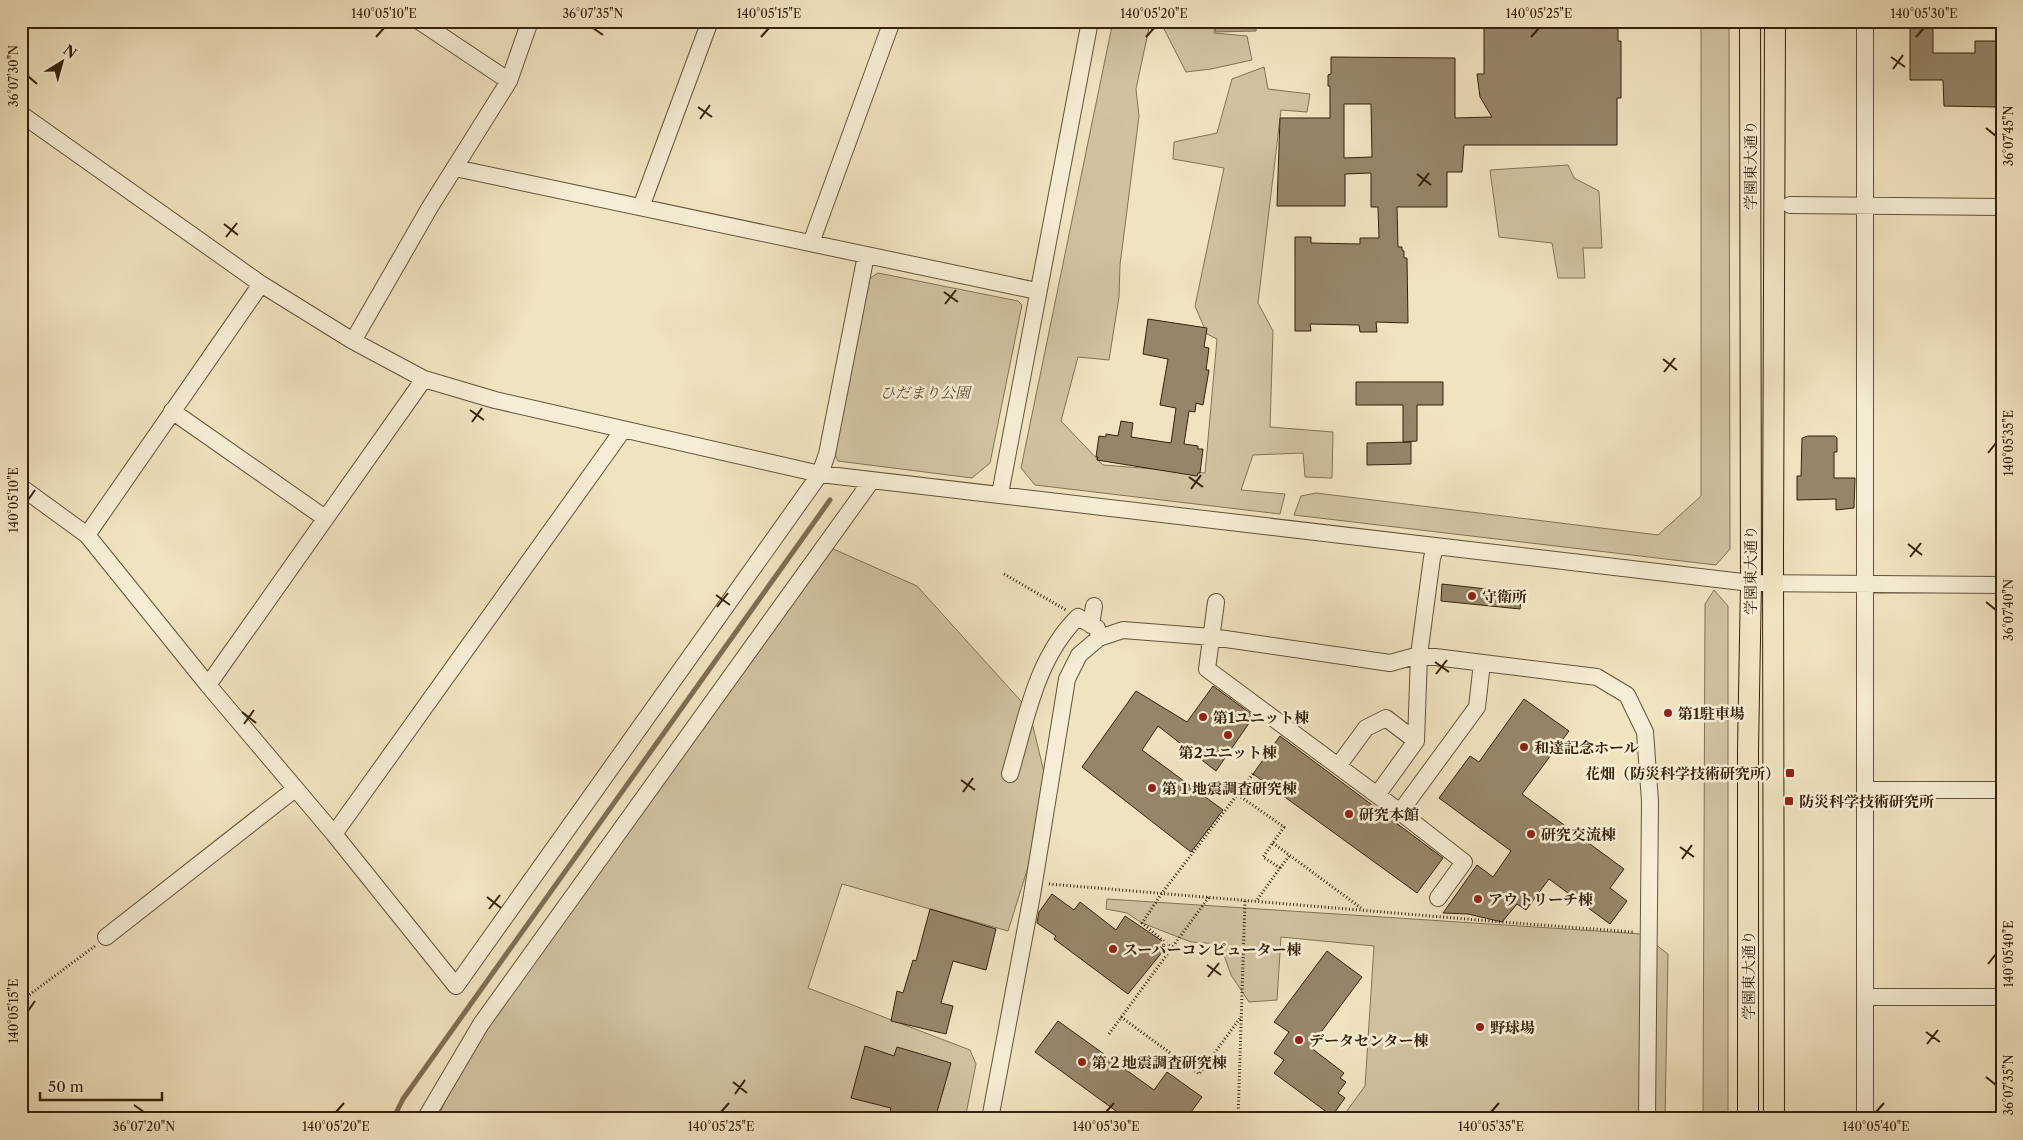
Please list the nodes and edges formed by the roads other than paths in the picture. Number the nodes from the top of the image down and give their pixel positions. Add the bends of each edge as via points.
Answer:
1 (419, 21) edge
2 (530, 21) edge
3 (710, 21) edge
4 (892, 21) edge
5 (1090, 21) edge
6 (1750, 21) edge
7 (1775, 21) edge
8 (1866, 21) edge
9 (509, 81) junction
10 (21, 114) edge
11 (455, 168) junction
12 (1790, 205) dead end
13 (1865, 206) junction
14 (641, 207) junction
15 (2002, 207) edge
16 (811, 243) junction
17 (866, 255) junction
18 (260, 284) junction
19 (1037, 291) junction
20 (353, 341) junction
21 (424, 379) junction
22 (172, 411) junction
23 (623, 430) junction
24 (820, 474) junction
25 (872, 480) junction
26 (21, 488) edge
27 (1000, 494) junction
28 (325, 518) junction
29 (87, 535) junction
30 (1436, 546) junction
31 (1751, 583) junction
32 (1773, 584) junction
33 (1865, 585) junction
34 (2002, 585) edge
35 (1216, 602) dead end
36 (1094, 606) dead end
37 (1089, 626) junction
38 (1212, 637) junction
39 (1419, 655) junction
40 (1482, 663) junction
41 (208, 685) junction
42 (1416, 741) junction
43 (1338, 766) junction
44 (1010, 774) dead end
45 (295, 789) junction
46 (1865, 790) junction
47 (2002, 790) edge
48 (1377, 795) junction
49 (1400, 812) junction
50 (334, 834) junction
51 (1438, 898) dead end
52 (106, 937) road end
53 (1865, 997) junction
54 (2002, 997) edge
55 (425, 1119) edge
56 (990, 1119) edge
57 (1647, 1119) edge
58 (1748, 1119) edge
59 (1774, 1119) edge
60 (1865, 1119) edge

1 - 9 street
2 - 9 street
3 - 14 street
4 - 16 street
5 - 19 street
6 - 31 main road, 学園東大通り
7 - 32 main road, 学園東大通り
8 - 13 street
9 - 11 street
10 - 18 street
11 - 14 street
11 - 20 street
12 - 13 street
13 - 15 street
13 - 33 street
14 - 16 street
16 - 17 street
17 - 19 street
17 - 24 street via 827,454
18 - 20 street
18 - 22 street
19 - 27 street
20 - 21 street
21 - 23 street via 495,400
21 - 28 street
22 - 28 street
22 - 29 street
23 - 24 street
23 - 50 street
24 - 25 street
24 - 50 street via 456,986
25 - 27 street
25 - 55 street via 481,1024
26 - 29 street
27 - 30 street
28 - 41 street
29 - 41 street
30 - 31 street
30 - 39 street
31 - 32 street
31 - 58 main road, 学園東大通り
32 - 33 street
32 - 59 main road, 学園東大通り
33 - 34 street
33 - 46 street
35 - 38 street
36 - 37 street
37 - 38 street
37 - 44 street via 1063,632 1050,651
37 - 56 street via 1067,679
38 - 39 street via 1390,664
38 - 43 street via 1206,669
39 - 40 street
39 - 42 street
40 - 49 street via 1477,707
40 - 57 street via 1597,677 1628,695 1646,732 1650,801
41 - 45 street
42 - 43 street via 1386,718 1366,728
42 - 48 street
43 - 48 street
45 - 50 street
45 - 52 street
46 - 47 street
46 - 53 street
48 - 49 street
49 - 51 street via 1464,862
53 - 54 street
53 - 60 street

